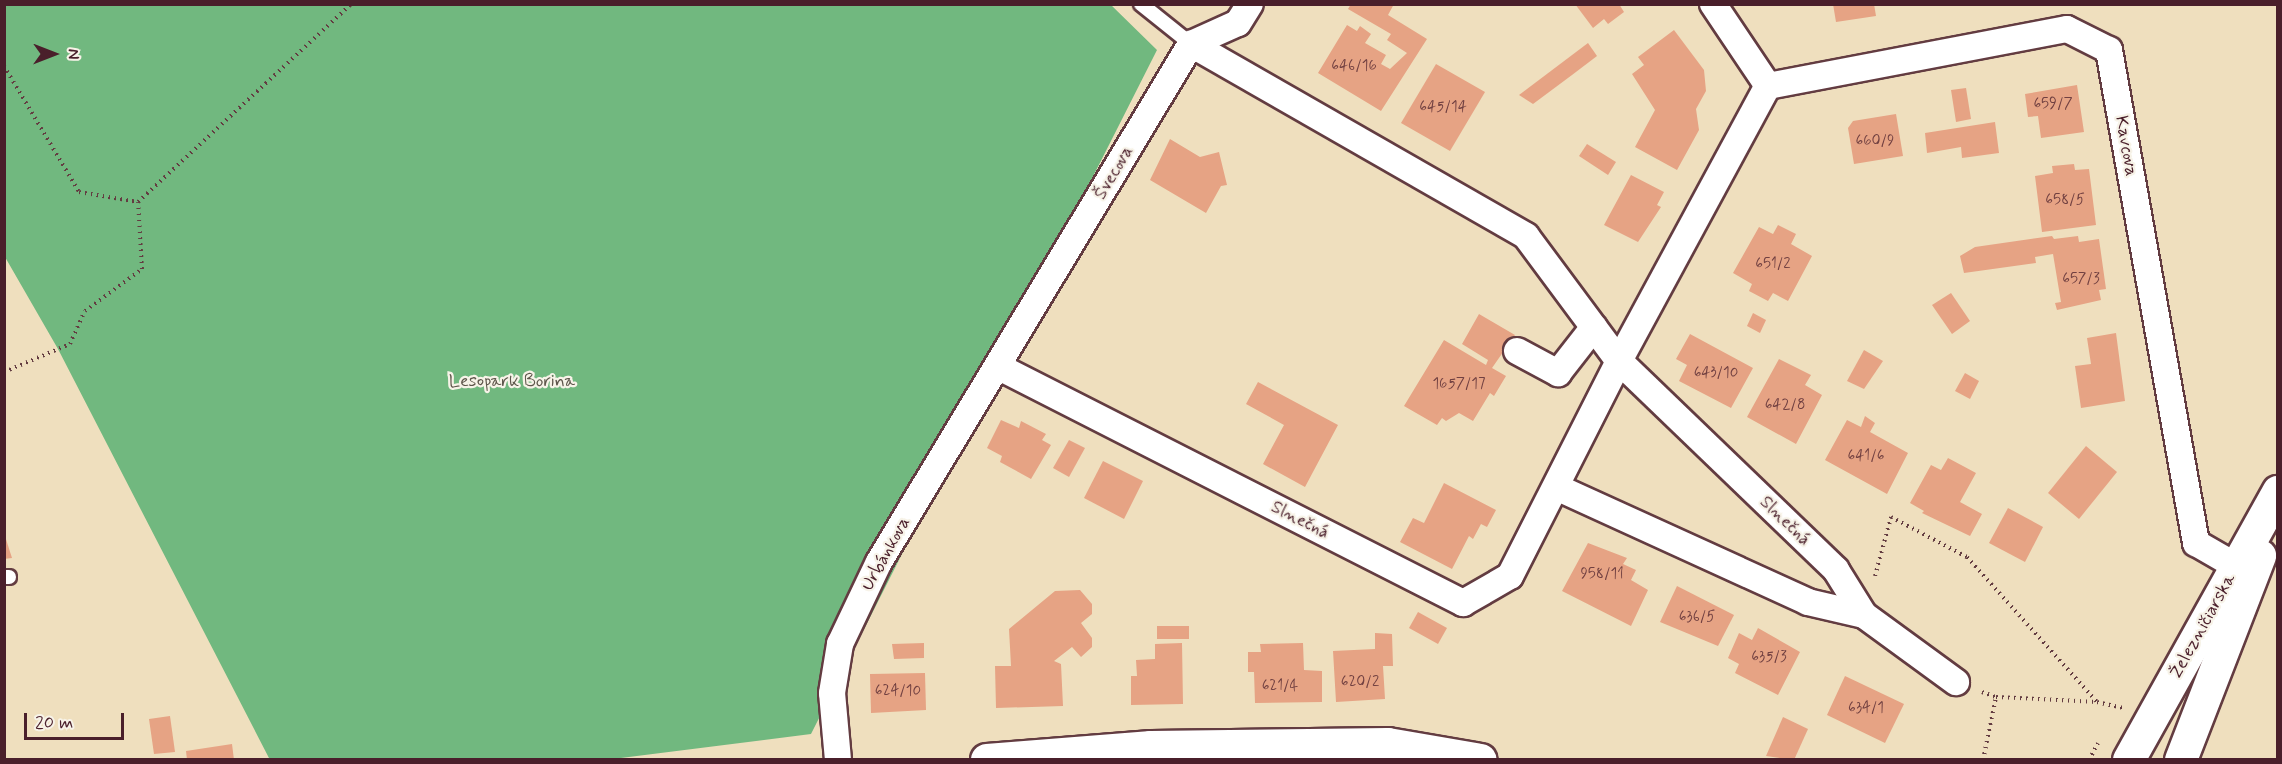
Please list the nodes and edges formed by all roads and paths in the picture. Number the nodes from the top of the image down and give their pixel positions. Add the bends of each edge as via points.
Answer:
1 (351, 4) edge
2 (1141, 4) edge
3 (1250, 4) edge
4 (1713, 4) edge
5 (1191, 44) junction
6 (4, 66) edge
7 (1768, 86) junction
8 (138, 202) junction
9 (1594, 327) junction
10 (1517, 351) dead end
11 (1619, 361) junction
12 (999, 367) junction
13 (4, 372) edge
14 (1556, 487) junction
15 (2277, 492) edge
16 (2277, 512) edge
17 (2236, 566) junction
18 (1864, 615) junction
19 (1956, 682) joint
20 (1996, 697) junction
21 (2097, 702) junction
22 (2118, 706) dead end
23 (838, 759) edge
24 (987, 759) edge
25 (1481, 759) edge
26 (1983, 759) edge
27 (2129, 759) edge
28 (2181, 759) edge

1 - 8 path
2 - 5 lane
3 - 5 street via 1238,23
4 - 7 street
5 - 9 street, Slnečná via 1526,236
5 - 12 street, Švecova
6 - 8 path via 78,192
7 - 11 street, Slnečná
7 - 17 street, Kavcova via 2067,29 2109,50 2196,543
8 - 13 path via 141,269 85,311 70,344
9 - 10 street via 1558,373
9 - 11 street, Slnečná
11 - 14 street, Slnečná
11 - 18 street, Slnečná via 1836,570
12 - 14 street, Slnečná via 1463,603 1510,576
12 - 23 street, Urbánkova via 879,562 840,644 832,693
14 - 18 street, Slnečná via 1808,602
15 - 17 street, Železničiarska
16 - 28 street, Železničiarska
17 - 27 street, Železničiarska
18 - 19 street, Slnečná
18 - 21 path via 1891,518 1967,557
19 - 20 path
20 - 21 path
20 - 26 path
21 - 22 path
24 - 25 street via 1151,747 1388,744

